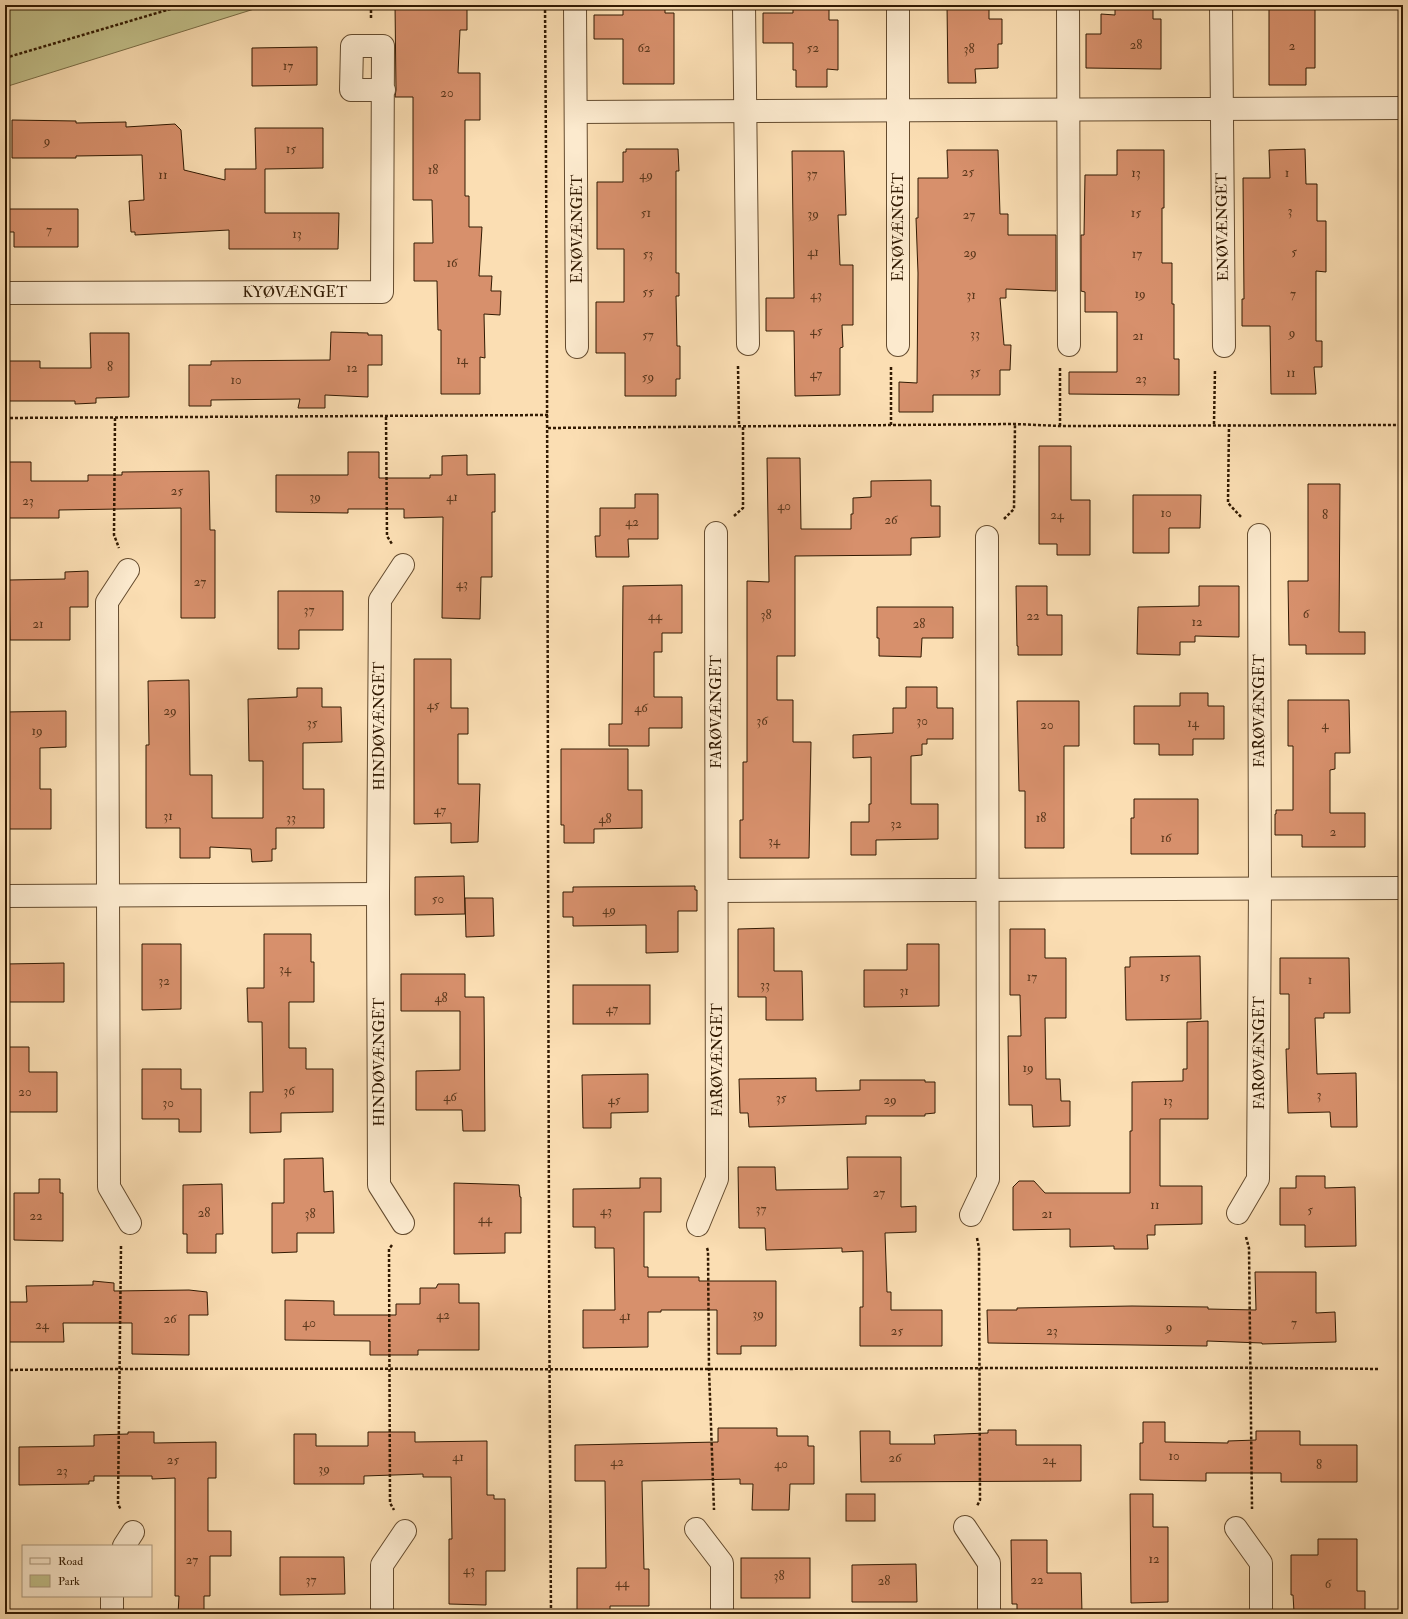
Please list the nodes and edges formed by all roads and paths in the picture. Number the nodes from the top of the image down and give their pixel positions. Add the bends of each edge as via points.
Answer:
1 (184, 5) edge
2 (545, 5) edge
3 (575, 5) edge
4 (744, 5) edge
5 (898, 5) edge
6 (1068, 5) edge
7 (1221, 5) edge
8 (5, 58) edge
9 (384, 90) dead end
10 (1221, 108) junction
11 (1403, 108) edge
12 (1068, 109) junction
13 (898, 110) junction
14 (744, 111) junction
15 (577, 112) junction
16 (5, 292) edge
17 (748, 344) joint
18 (898, 345) joint
19 (1069, 345) joint
20 (1224, 346) joint
21 (577, 347) dead end
22 (548, 416) junction
23 (386, 417) junction
24 (5, 418) edge
25 (115, 418) junction
26 (1015, 424) junction
27 (1214, 424) junction
28 (1229, 424) junction
29 (891, 425) junction
30 (1403, 425) edge
31 (739, 426) junction
32 (743, 426) junction
33 (1060, 426) junction
34 (548, 428) junction
35 (716, 533) joint
36 (1259, 535) joint
37 (987, 537) joint
38 (402, 565) joint
39 (128, 570) joint
40 (1260, 888) junction
41 (1403, 888) edge
42 (987, 889) junction
43 (717, 891) junction
44 (378, 894) junction
45 (5, 896) edge
46 (107, 896) junction
47 (1238, 1213) joint
48 (971, 1215) joint
49 (130, 1223) joint
50 (403, 1223) joint
51 (698, 1225) joint
52 (120, 1368) junction
53 (979, 1368) junction
54 (1251, 1368) junction
55 (390, 1369) junction
56 (549, 1369) junction
57 (709, 1369) junction
58 (1379, 1369) dead end
59 (5, 1370) edge
60 (965, 1527) joint
61 (1236, 1528) joint
62 (696, 1529) joint
63 (405, 1531) joint
64 (128, 1539) edge
65 (112, 1597) edge
66 (112, 1614) edge
67 (382, 1614) edge
68 (551, 1614) edge
69 (722, 1614) edge
70 (989, 1614) edge
71 (1261, 1614) edge

1 - 8 path
2 - 22 path
3 - 15 street, ENØVÆNGET
4 - 14 street
5 - 13 street, ENØVÆNGET
6 - 12 street
7 - 10 street, ENØVÆNGET
9 - 16 street, KYØVÆNGET via 382,292
10 - 11 street
10 - 12 street
10 - 20 street, ENØVÆNGET
12 - 13 street
12 - 19 street
13 - 14 street
13 - 18 street, ENØVÆNGET
14 - 15 street
14 - 17 street
15 - 21 street, ENØVÆNGET
17 - 31 path via 738,348
18 - 29 path via 890,345
19 - 33 path via 1060,345
20 - 27 path via 1215,345
22 - 23 path
22 - 34 path
23 - 25 path
23 - 38 path via 388,536
24 - 25 path
25 - 39 path via 114,535
26 - 29 path
26 - 33 path
26 - 37 path via 1014,510
27 - 28 path
27 - 33 path
28 - 30 path
28 - 36 path via 1228,503
29 - 32 path
31 - 32 path
31 - 34 path
32 - 35 path via 743,508
34 - 56 path
35 - 43 street, FARØVÆNGET
36 - 40 street, FARØVÆNGET
37 - 42 street
38 - 44 street, HINDØVÆNGET via 380,600
39 - 46 street via 107,602
40 - 41 street
40 - 42 street
40 - 47 street, FARØVÆNGET via 1258,1179
42 - 43 street
42 - 48 street via 988,1179
43 - 51 street, FARØVÆNGET via 717,1179
44 - 46 street
44 - 50 street, HINDØVÆNGET via 379,1185
45 - 46 street
46 - 49 street via 108,1187
47 - 54 path via 1249,1248
48 - 53 path via 979,1248
49 - 52 path via 120,1248
50 - 55 path via 389,1249
51 - 57 path via 708,1251
52 - 55 path
52 - 59 path
52 - 64 path via 118,1504
53 - 54 path
53 - 57 path
53 - 60 path via 980,1500
54 - 58 path
54 - 61 path via 1252,1508
55 - 56 path
55 - 63 path via 390,1504
56 - 57 path
56 - 68 path
57 - 62 path via 714,1513
60 - 70 street via 989,1563
61 - 71 street via 1261,1563
62 - 69 street via 722,1563
63 - 67 street via 382,1565
65 - 66 street

